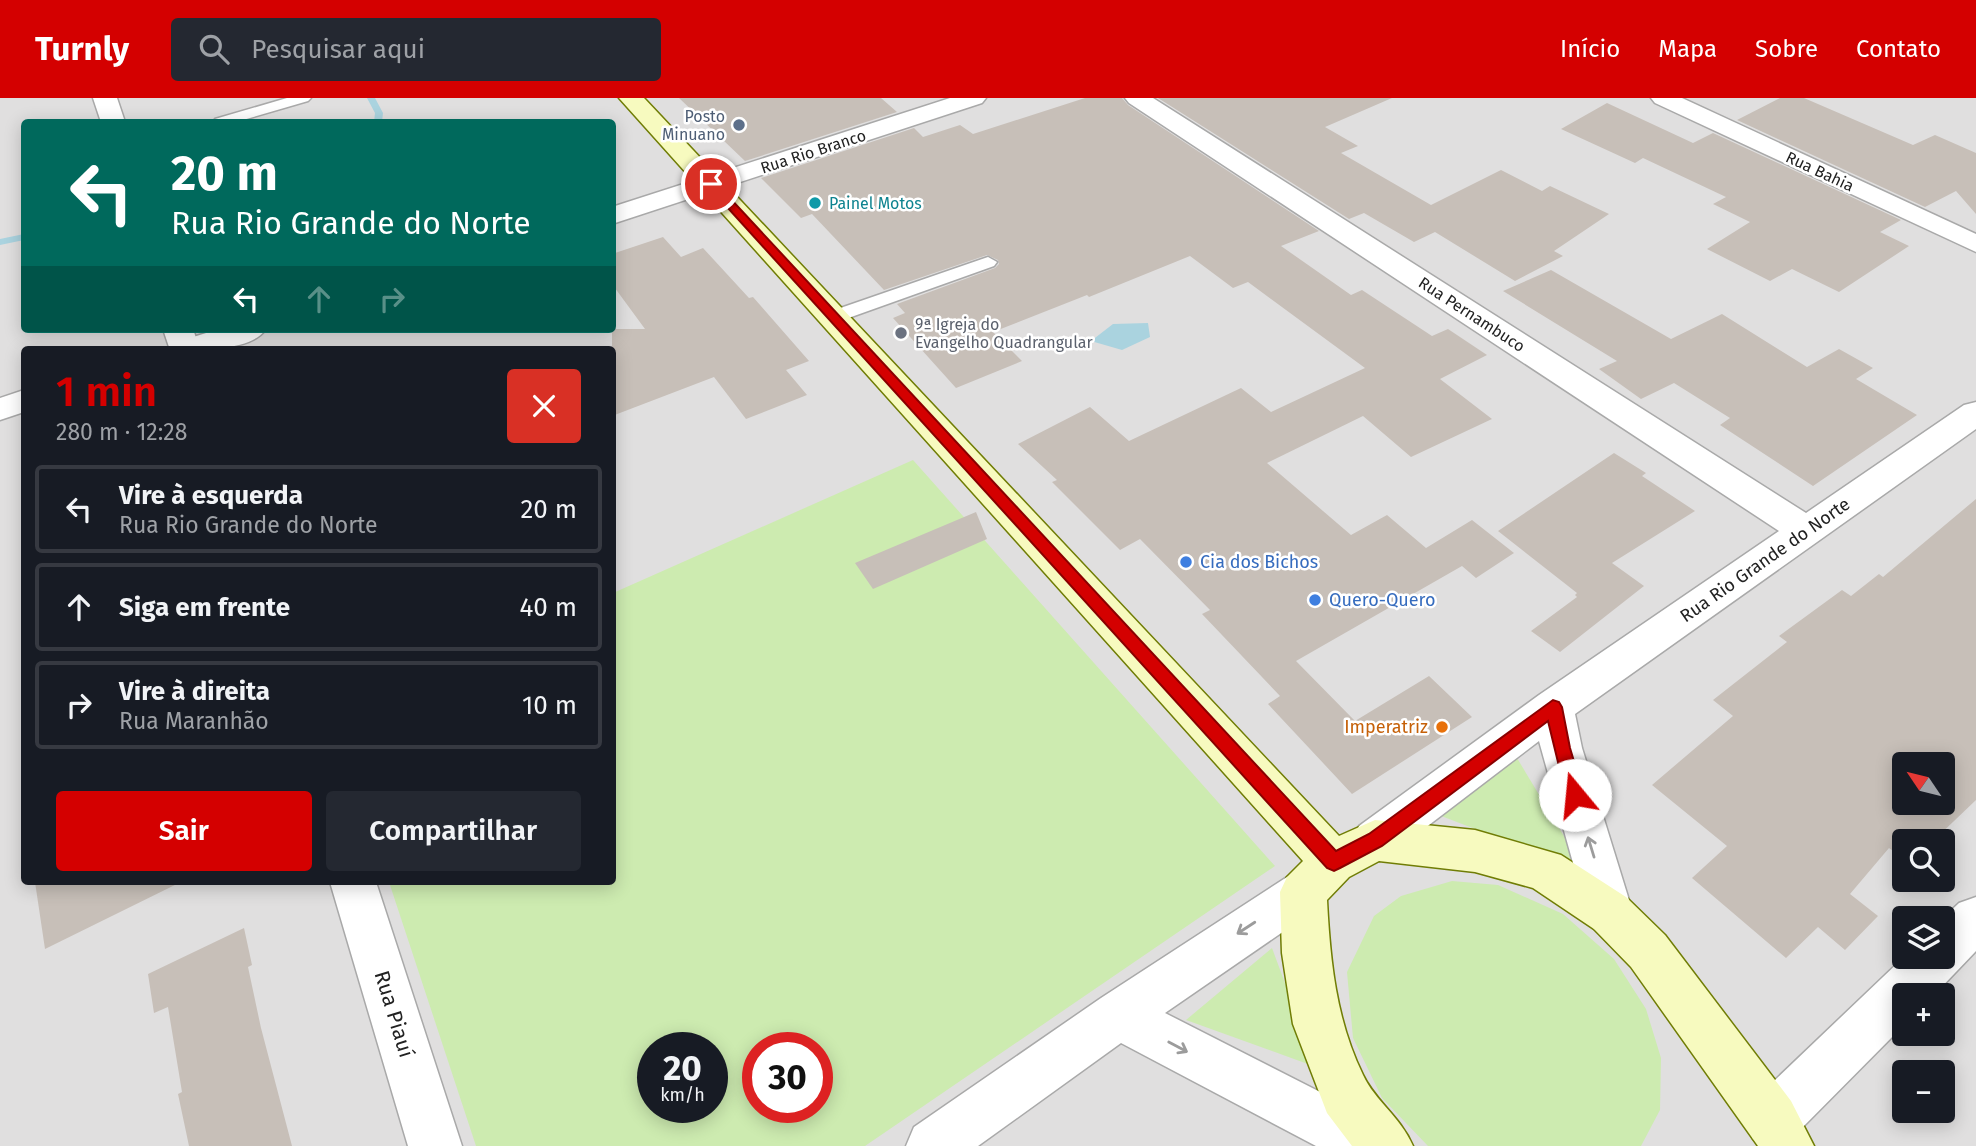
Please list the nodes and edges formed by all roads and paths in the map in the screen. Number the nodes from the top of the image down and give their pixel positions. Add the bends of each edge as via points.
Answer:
1 (105, 98) edge
2 (303, 98) edge
3 (631, 98) edge
4 (974, 98) edge
5 (1137, 98) edge
6 (1663, 98) edge
7 (112, 119) edge
8 (231, 119) edge
9 (711, 184) junction
10 (616, 215) edge
11 (1976, 244) edge
12 (988, 262) dead end
13 (833, 317) junction
14 (238, 333) edge
15 (198, 346) edge
16 (21, 402) edge
17 (0, 409) edge
18 (1976, 413) edge
19 (1806, 531) junction
20 (1553, 707) junction
21 (1375, 840) junction
22 (1318, 877) junction
23 (354, 885) edge
24 (1610, 913) junction
25 (1976, 919) edge
26 (1955, 940) edge
27 (1927, 969) edge
28 (1118, 1015) junction
29 (1772, 1138) edge
30 (435, 1146) edge
31 (933, 1146) edge
32 (1370, 1146) edge
33 (1386, 1146) edge

1 - 7 street
2 - 8 lane
3 - 9 main road
4 - 9 street, Rua Rio Branco
5 - 19 street, Rua Pernambuco
6 - 11 street, Rua Bahia
9 - 10 street, Rua Rio Branco
9 - 13 main road
12 - 13 lane
13 - 22 main road
14 - 15 street
16 - 17 street
18 - 19 street, Rua Rio Grande do Norte
19 - 20 street, Rua Rio Grande do Norte
20 - 21 street, Rua Rio Grande do Norte
24 -> 20 street
21 - 22 main road
21 - 24 main road via 1475,850 1545,870
22 -> 28 street
22 - 33 main road via 1306,953 1318,1024 1345,1095
23 - 30 street, Rua Piauí
24 - 29 main road via 1648,951
25 - 26 street
27 - 29 street
28 - 31 street
28 -> 32 street

